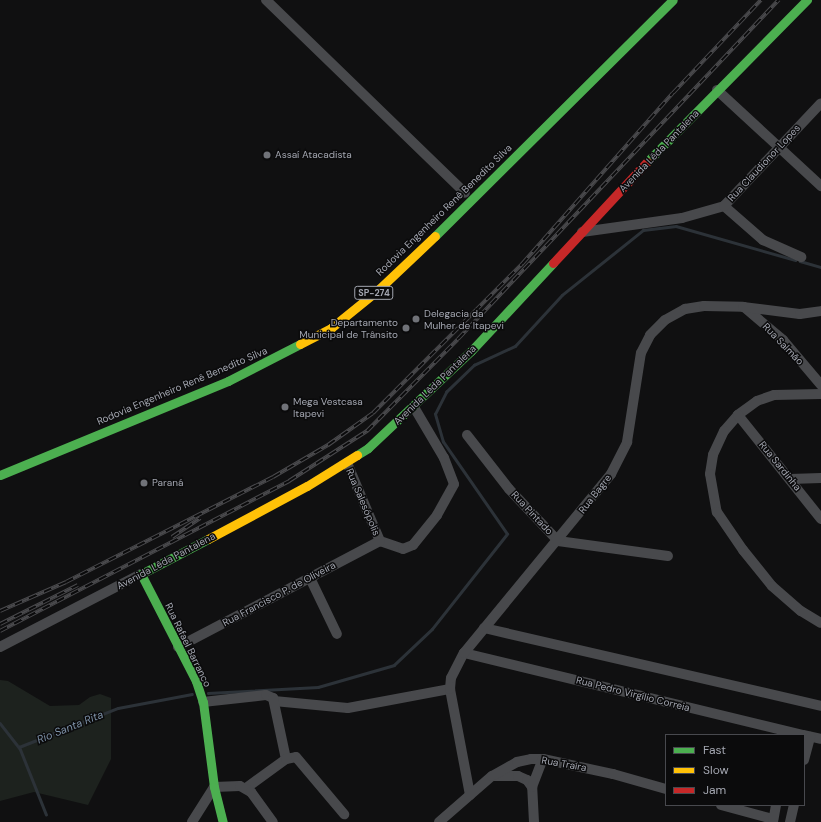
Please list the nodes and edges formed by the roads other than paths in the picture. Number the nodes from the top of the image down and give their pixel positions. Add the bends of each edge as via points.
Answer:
1 (266, 0) edge
2 (659, 0) edge
3 (673, 0) edge
4 (807, 0) edge
5 (588, 70) dead end
6 (569, 89) dead end
7 (717, 90) junction
8 (821, 103) edge
9 (778, 146) junction
10 (487, 170) dead end
11 (472, 185) dead end
12 (821, 186) edge
13 (465, 193) junction
14 (724, 206) junction
15 (582, 232) junction
16 (801, 257) dead end
17 (743, 307) junction
18 (821, 311) edge
19 (821, 385) edge
20 (821, 394) edge
21 (414, 407) junction
22 (738, 415) junction
23 (467, 435) dead end
24 (347, 463) junction
25 (0, 464) edge
26 (0, 474) edge
27 (821, 478) edge
28 (790, 479) junction
29 (821, 519) edge
30 (380, 541) junction
31 (558, 541) junction
32 (668, 556) dead end
33 (141, 574) junction
34 (310, 578) junction
35 (821, 623) edge
36 (484, 628) junction
37 (337, 634) dead end
38 (0, 647) edge
39 (178, 647) junction
40 (464, 653) junction
41 (450, 689) junction
42 (274, 701) junction
43 (203, 702) junction
44 (821, 706) edge
45 (796, 734) edge
46 (805, 736) edge
47 (821, 739) edge
48 (543, 759) junction
49 (286, 760) junction
50 (492, 776) junction
51 (214, 787) junction
52 (532, 787) junction
53 (246, 788) junction
54 (665, 790) edge
55 (470, 795) junction
56 (724, 806) edge
57 (776, 806) edge
58 (794, 806) edge
59 (344, 814) dead end
60 (773, 820) edge
61 (192, 822) edge
62 (223, 822) edge
63 (273, 822) edge
64 (439, 822) edge
65 (534, 822) edge
66 (790, 822) edge

1 - 13 street
2 - 5 main road
3 - 26 main road, Rodovia Engenheiro Renê Benedito Silva / SP-274 via 452,220 379,289 331,328 228,381
4 - 7 main road, Avenida Lêda Pantalena
6 - 10 main road, Rodovia Engenheiro Renê Benedito Silva
7 - 9 street
7 - 15 main road, Avenida Lêda Pantalena
8 - 9 street, Rua Claudionor Lopes
9 - 12 street
9 - 14 street, Rua Claudionor Lopes
11 - 13 main road, Rodovia Engenheiro Renê Benedito Silva / SP-274
13 - 25 main road, Rodovia Engenheiro Renê Benedito Silva / SP-274 via 362,292 314,329 267,354 200,384
14 - 15 street, Rua Claudionor Lopes via 682,218
14 - 16 street via 763,240
15 - 21 main road, Avenida Lêda Pantalena via 476,346
17 - 18 street, Rua Bagre via 777,312
17 - 19 street, Rua Salmão via 783,340
17 - 31 street, Rua Bagre via 704,306 685,309 664,320 650,335 641,353 627,442 621,457 611,474
20 - 22 street via 774,395 757,401
21 - 24 main road, Avenida Lêda Pantalena
21 - 30 street via 444,458 454,484 440,509 414,545 399,548
22 - 28 street, Rua Sardinha
22 - 35 street via 724,431 713,455 710,474 717,512 772,586 801,612
23 - 31 street, Rua Pintado via 509,489
24 - 30 street, Rua Salesópolis
24 - 33 main road, Avenida Lêda Pantalena
27 - 28 street
28 - 29 street, Rua Sardinha
30 - 34 street, Rua Francisco P. de Oliveira
31 - 32 street, Rua Pintado
31 - 36 street, Rua Bagre
33 - 38 street, Avenida Lêda Pantalena
33 - 39 main road, Rua Rafael Barranco
34 - 37 street
34 - 39 street, Rua Francisco P. de Oliveira
36 - 40 street, Rua Bagre
36 - 44 street
39 - 43 main road, Rua Rafael Barranco
40 - 41 street, Rua Bagre via 451,678
40 - 45 street, Rua Pedro Virgílio Correia
41 - 42 street via 348,708
41 - 55 street, Rua Bagre
42 - 43 street via 266,695
42 - 49 street
43 - 51 main road, Rua Rafael Barranco
46 - 47 street, Rua Pedro Virgílio Correia
48 - 50 street, Rua Traíra via 517,762
48 - 52 street
48 - 54 street, Rua Traíra via 613,774
49 - 53 street
49 - 59 street via 292,757 300,760
50 - 52 street via 518,776
50 - 55 street, Rua Traíra
51 - 53 street
51 - 61 street
51 - 62 main road, Rua Rafael Barranco
52 - 65 street
53 - 63 street via 259,801
55 - 64 street, Rua Traíra
56 - 60 street
57 - 60 street
58 - 66 street

